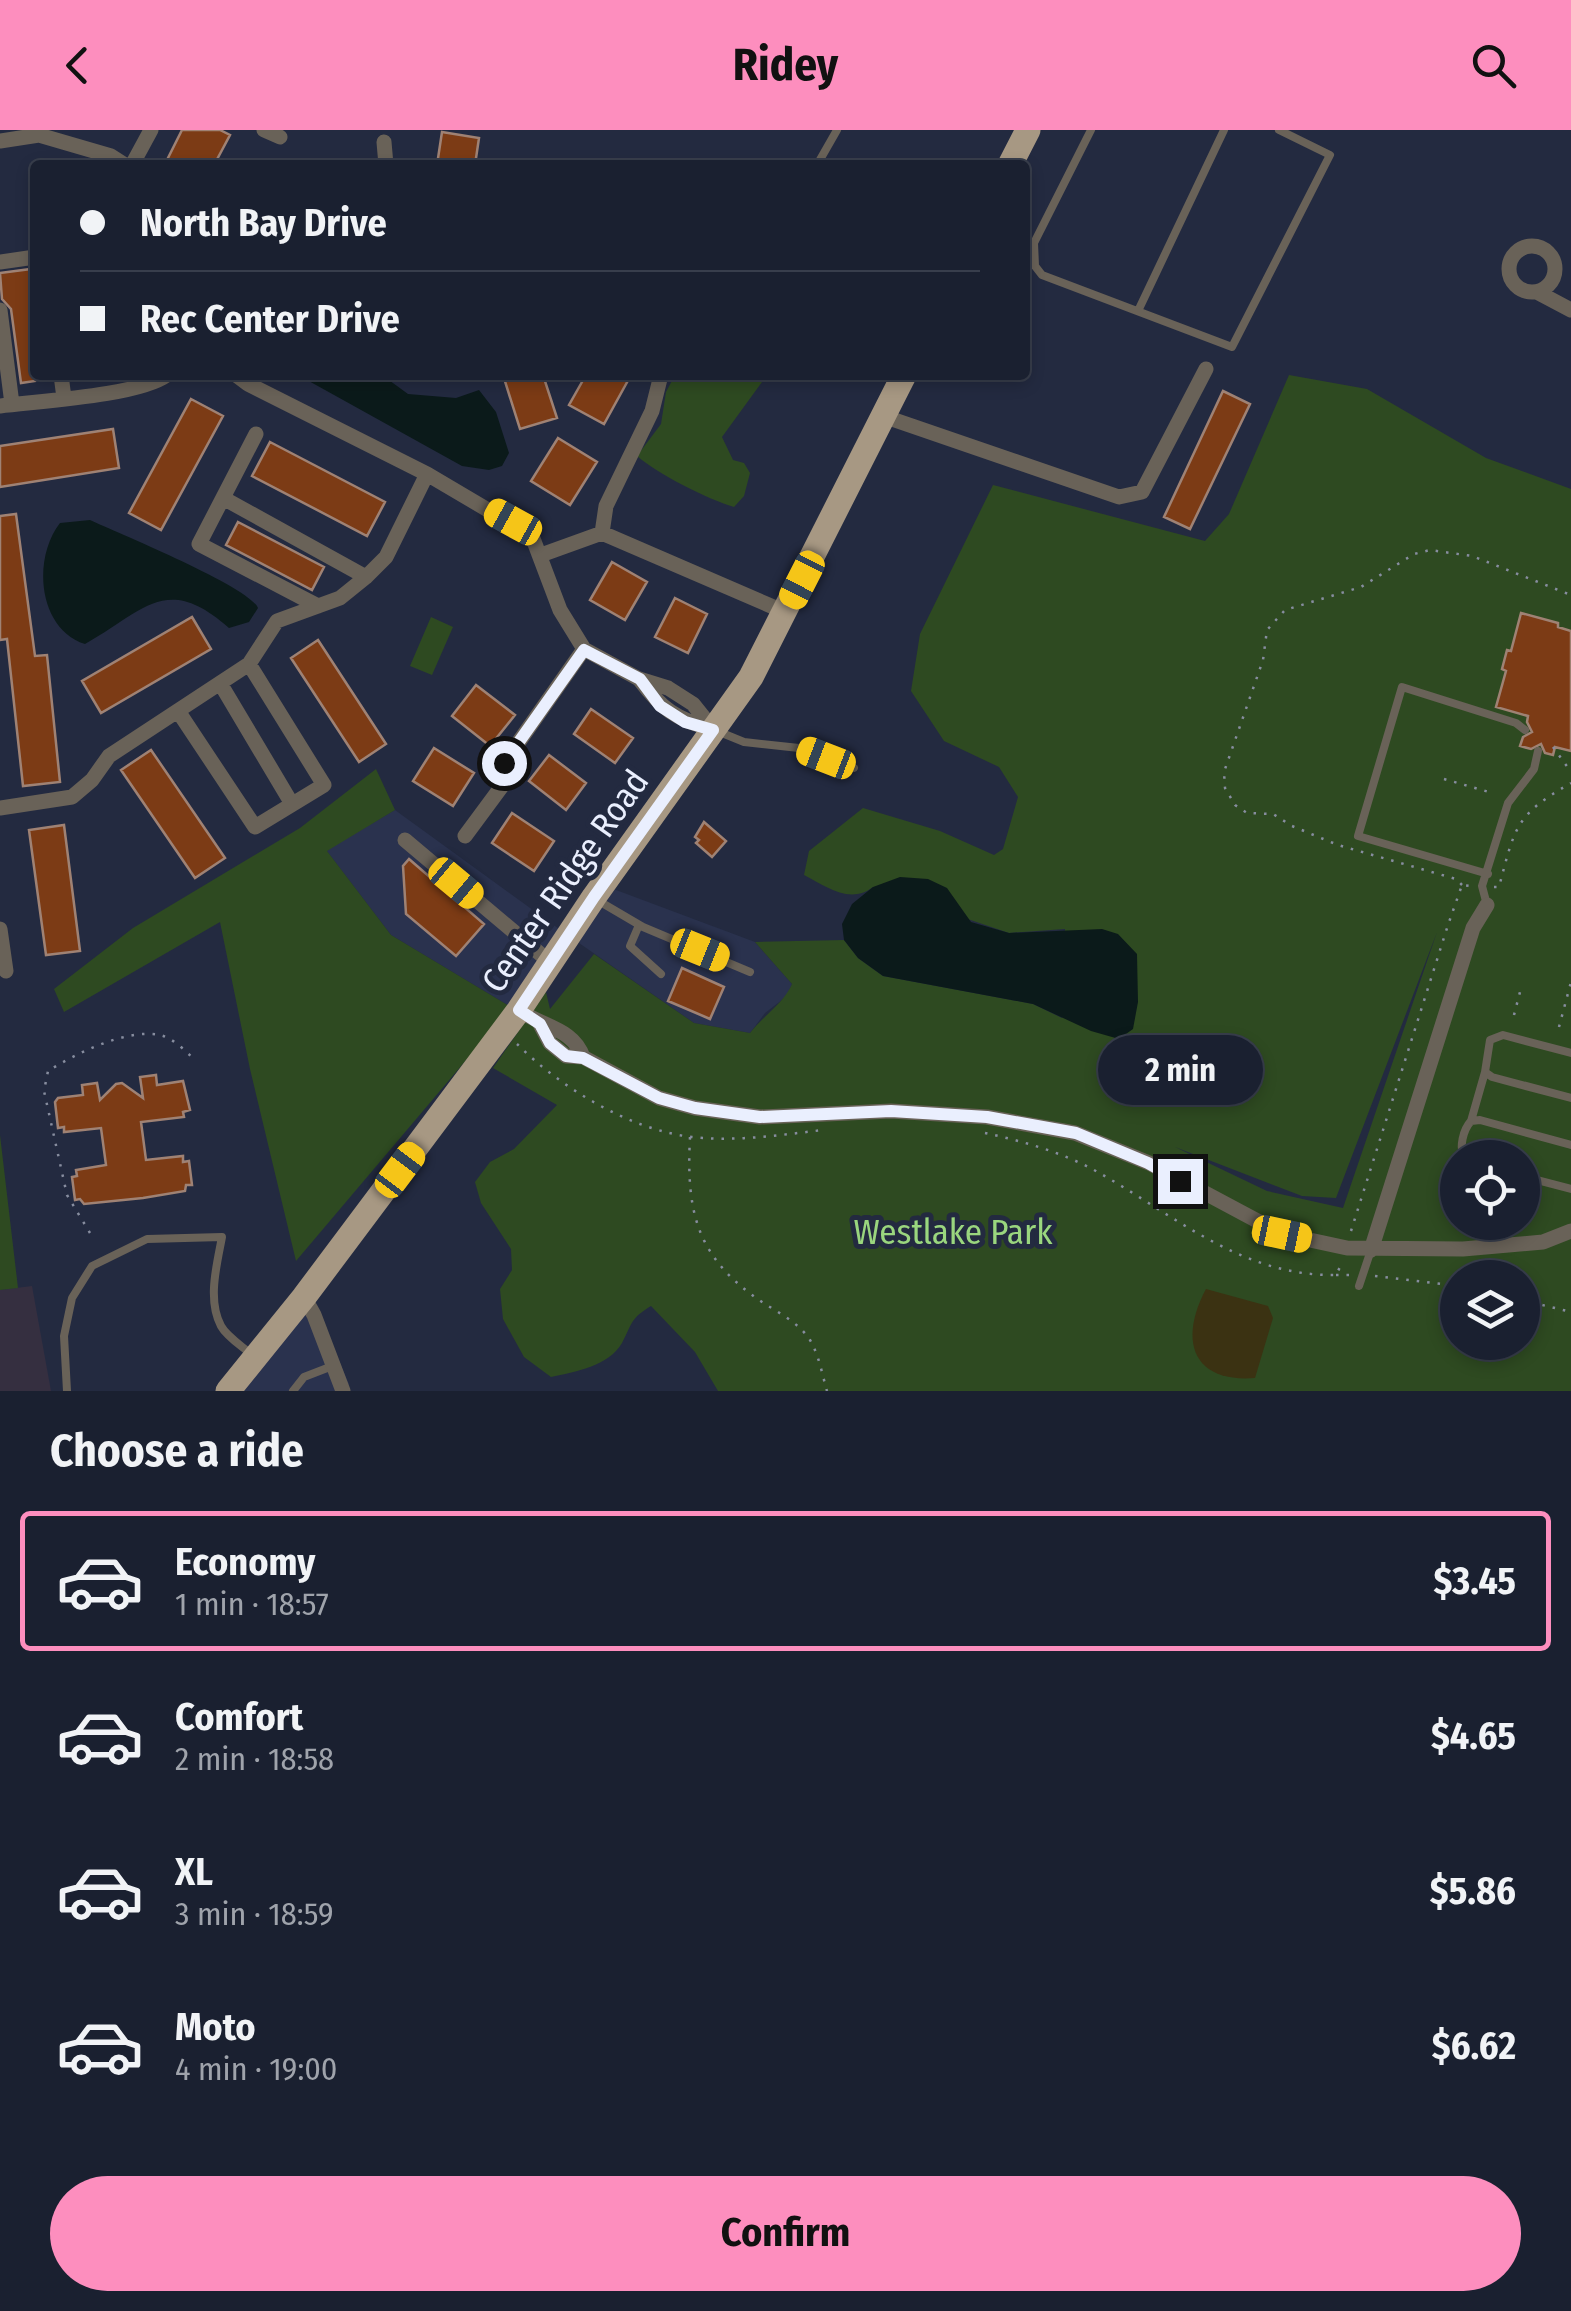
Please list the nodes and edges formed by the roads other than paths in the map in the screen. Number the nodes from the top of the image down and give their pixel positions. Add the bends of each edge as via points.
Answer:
1 (150, 130) edge
2 (264, 130) edge
3 (837, 130) edge
4 (1028, 130) edge
5 (1091, 130) edge
6 (1224, 130) edge
7 (1279, 130) edge
8 (280, 137) dead end
9 (0, 141) edge
10 (384, 142) dead end
11 (118, 160) edge
12 (132, 160) edge
13 (386, 160) edge
14 (820, 160) edge
15 (1013, 160) edge
16 (30, 259) edge
17 (0, 262) edge
18 (1537, 292) dead end
19 (0, 310) edge
20 (1571, 310) edge
21 (1138, 311) junction
22 (1206, 369) dead end
23 (62, 380) edge
24 (160, 380) edge
25 (243, 380) edge
26 (659, 380) edge
27 (901, 380) edge
28 (64, 398) junction
29 (6, 405) edge
30 (883, 416) junction
31 (256, 434) dead end
32 (427, 474) junction
33 (223, 498) junction
34 (602, 532) junction
35 (541, 555) junction
36 (366, 577) junction
37 (318, 606) junction
38 (785, 612) junction
39 (584, 650) junction
40 (249, 664) junction
41 (220, 683) junction
42 (178, 711) junction
43 (713, 730) junction
44 (1524, 730) dead end
45 (1538, 751) dead end
46 (854, 768) dead end
47 (292, 804) junction
48 (0, 808) edge
49 (465, 836) dead end
50 (405, 840) dead end
51 (1488, 874) junction
52 (594, 897) junction
53 (1488, 905) joint
54 (640, 926) junction
55 (0, 929) edge
56 (552, 963) junction
57 (6, 970) dead end
58 (750, 972) dead end
59 (661, 974) dead end
60 (530, 1017) junction
61 (1571, 1053) edge
62 (1485, 1072) junction
63 (1571, 1098) edge
64 (1471, 1121) junction
65 (1463, 1140) edge
66 (1571, 1145) edge
67 (1540, 1181) edge
68 (1571, 1189) edge
69 (1569, 1235) edge
70 (1370, 1250) junction
71 (1358, 1286) dead end
72 (304, 1297) junction
73 (255, 1358) junction
74 (335, 1365) junction
75 (236, 1388) edge
76 (67, 1391) edge
77 (294, 1391) edge
78 (343, 1391) edge

1 - 12 street
2 - 8 street
3 - 14 lane
4 - 15 main road
5 - 21 lane via 1034,243 1035,266 1042,275
6 - 21 lane
7 - 21 lane via 1330,156 1232,347
9 - 11 street via 39,134
10 - 13 street
16 - 17 street
18 - 20 street
19 - 29 street
22 - 30 street via 1142,492 1119,497
23 - 28 street
24 - 28 street
25 - 32 street
26 - 34 street via 652,411 606,506
27 - 30 main road, Center Ridge Road
28 - 29 street
30 - 38 main road, Center Ridge Road
31 - 33 street
32 - 35 street via 513,522 532,536
32 - 36 street via 386,557
33 - 36 street
33 - 37 street via 199,544
34 - 35 street
34 - 38 street
35 - 39 street via 560,610
36 - 37 street
37 - 40 street via 277,622
38 - 43 main road, Center Ridge Road
39 - 43 street via 640,679 660,706 685,722
39 - 49 street via 504,763 502,786
40 - 41 street
40 - 47 street via 324,785
41 - 42 street
41 - 47 street
42 - 47 street via 255,827
42 - 48 street via 110,756 72,797
43 - 46 lane
43 - 52 main road, Center Ridge Road
44 - 51 lane via 1402,687 1358,836
45 - 51 lane via 1534,769 1508,803
50 - 56 street
51 - 53 lane via 1482,886
52 - 54 lane
52 - 56 main road, Center Ridge Road
53 - 70 street via 1473,928
54 - 58 lane
54 - 59 lane via 630,946
55 - 57 street
56 - 60 main road, Center Ridge Road
60 - 70 street via 578,1043 583,1058 659,1098 695,1108 760,1117 891,1111 987,1117 1076,1133 1282,1234
60 - 72 main road, Center Ridge Road
61 - 62 lane via 1495,1036
62 - 63 lane
62 - 64 lane
64 - 65 lane
64 - 66 lane
67 - 68 lane
69 - 70 street via 1543,1242
70 - 71 lane
72 - 73 main road, Center Ridge Road
72 - 74 street
73 - 75 main road, Center Ridge Road
73 - 76 lane via 222,1328 214,1304 222,1237 147,1238 92,1266 72,1298 64,1336
74 - 77 lane via 304,1378
74 - 78 street

